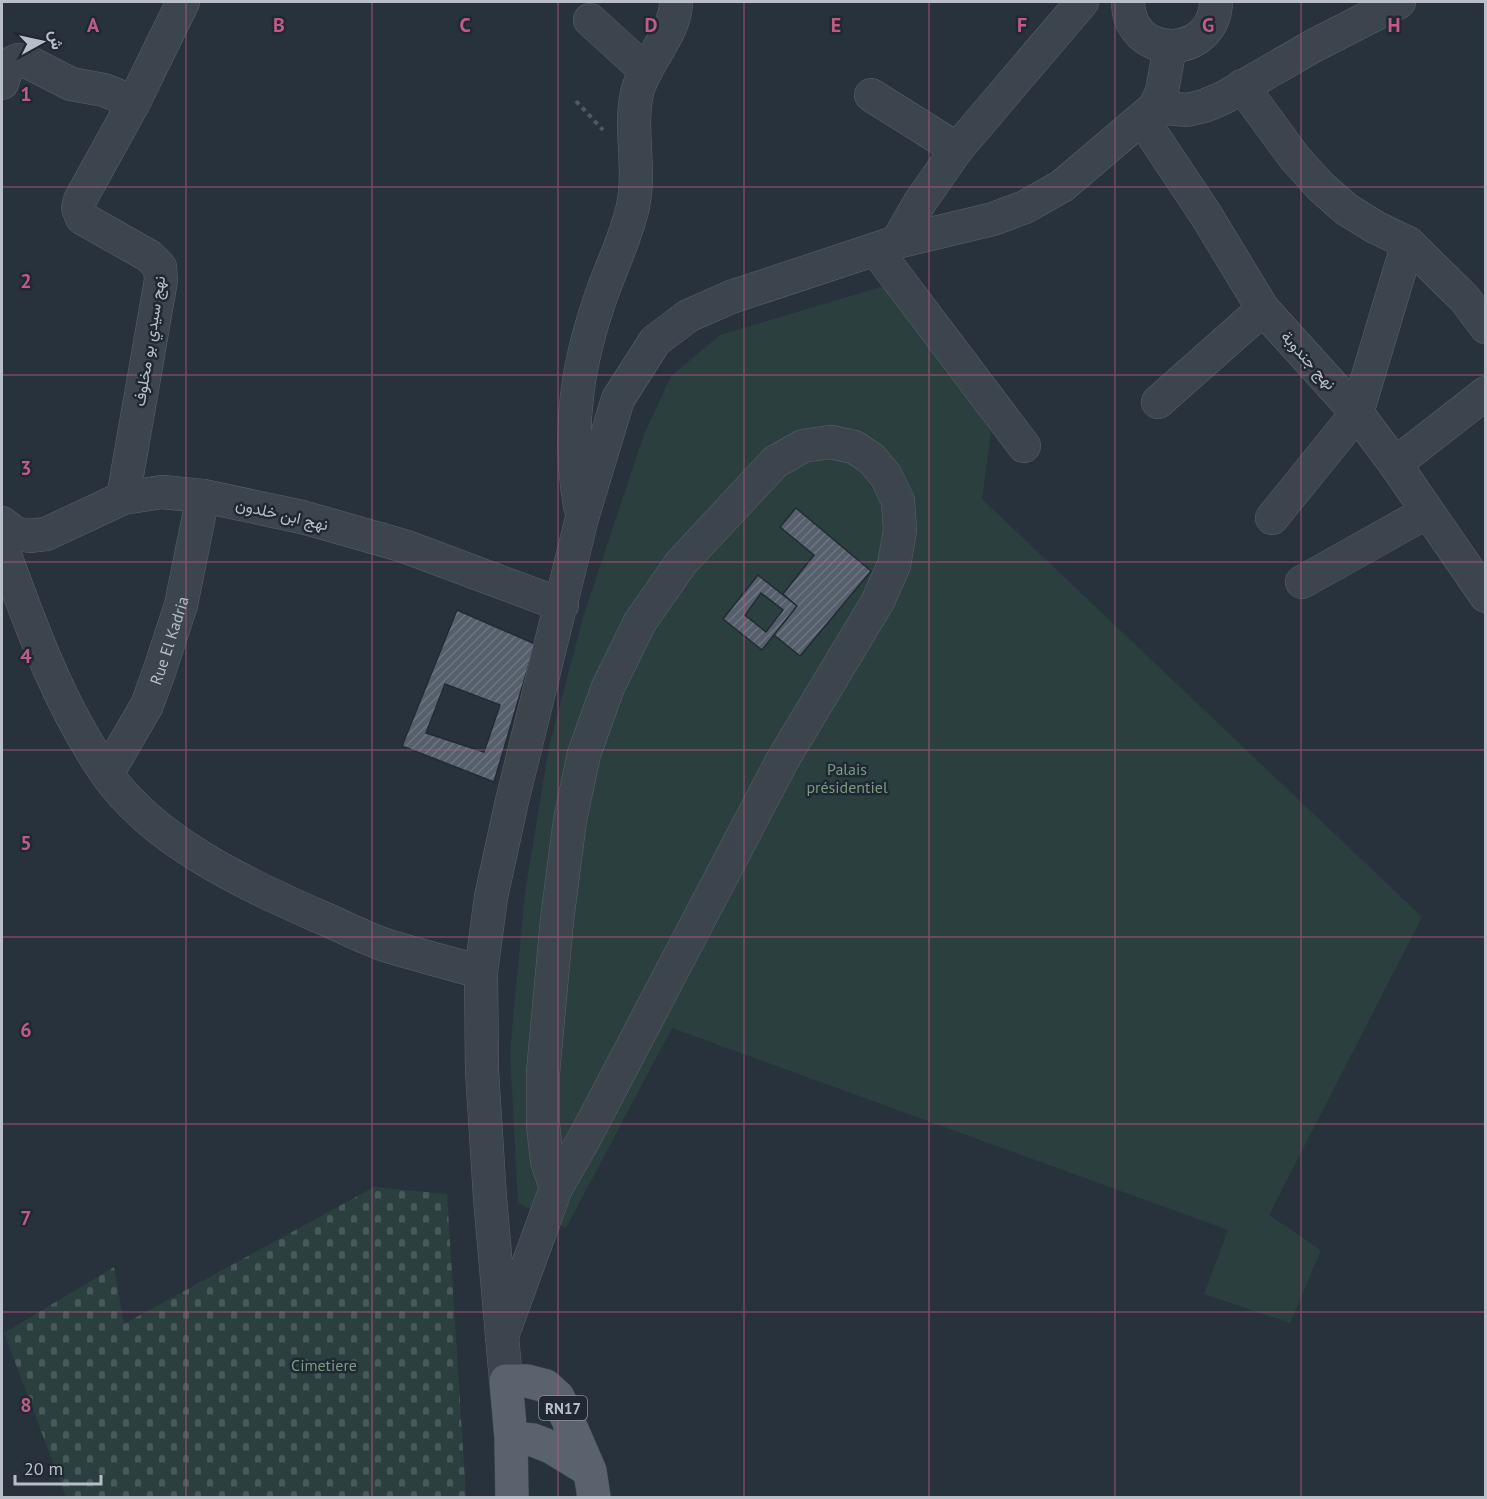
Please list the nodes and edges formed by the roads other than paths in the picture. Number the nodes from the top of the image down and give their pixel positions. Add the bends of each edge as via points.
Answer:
1 (183, 2) edge
2 (676, 2) edge
3 (1082, 2) edge
4 (1128, 2) edge
5 (1216, 2) edge
6 (1399, 2) edge
7 (590, 20) dead end
8 (1170, 47) junction
9 (646, 70) junction
10 (2, 83) edge
11 (1242, 86) junction
12 (871, 95) dead end
13 (134, 102) junction
14 (1149, 113) junction
15 (957, 149) junction
16 (1408, 243) junction
17 (887, 246) junction
18 (1263, 309) junction
19 (1485, 327) edge
20 (1485, 393) edge
21 (1158, 402) dead end
22 (1357, 413) junction
23 (1024, 446) dead end
24 (1395, 464) junction
25 (203, 496) junction
26 (123, 498) junction
27 (1427, 512) junction
28 (582, 518) junction
29 (1272, 518) dead end
30 (2, 523) edge
31 (2, 546) edge
32 (1302, 582) dead end
33 (1485, 596) edge
34 (562, 605) junction
35 (107, 774) junction
36 (481, 972) junction
37 (556, 1188) junction
38 (502, 1336) junction
39 (506, 1381) junction
40 (511, 1438) junction
41 (592, 1484) edge
42 (512, 1497) edge

1 - 13 street, نهج سيدي بو مخلوف
2 - 9 street via 670,25
3 - 15 street
4 - 8 street via 1131,20 1141,34 1155,44
5 - 8 street via 1206,31 1191,42
6 - 11 street
7 - 9 street
8 - 14 street via 1162,91
9 - 28 street via 637,91 633,209 603,290 576,397 574,437
10 - 13 street via 5,71 19,59 71,84 104,90
11 - 14 street via 1196,108
11 - 16 street via 1320,186 1346,209
12 - 15 street
13 - 26 street, نهج سيدي بو مخلوف via 78,208 82,218 149,256 160,267 161,280
14 - 17 street via 1062,186 1025,207
14 - 18 street, نهج جندوبة
15 - 17 street
16 - 19 street via 1464,298
16 - 22 street
17 - 23 street
17 - 28 street via 730,297 688,316 655,341 618,399
18 - 21 street
18 - 22 street, نهج جندوبة
20 - 24 street
22 - 24 street, نهج جندوبة
22 - 29 street
24 - 27 street, نهج جندوبة
25 - 26 street, نهج ابن خلدون via 162,492
25 - 34 street, نهج ابن خلدون via 302,517 404,546
25 - 35 street, Rue El Kadria via 181,605 159,672 147,705
26 - 30 street, نهج ابن خلدون via 46,534 15,533
27 - 32 street
27 - 33 street, نهج جندوبة
28 - 34 street
31 - 35 street via 54,679
34 - 36 street via 512,801 491,897
35 - 36 street via 139,811 199,856 259,890 383,944
36 - 38 street via 482,1071
37 - 37 street via 782,761 878,601 894,565 900,530 898,501 873,459 854,447 830,442 803,446 775,462 681,564 640,622 608,687 584,754 570,820 557,920 543,1072 547,1161
37 - 38 street
38 - 39 street
39 - 40 main road
39 - 41 main road, RN17 via 546,1386 558,1397
40 - 41 main road, RN17 via 551,1447
40 - 42 main road

